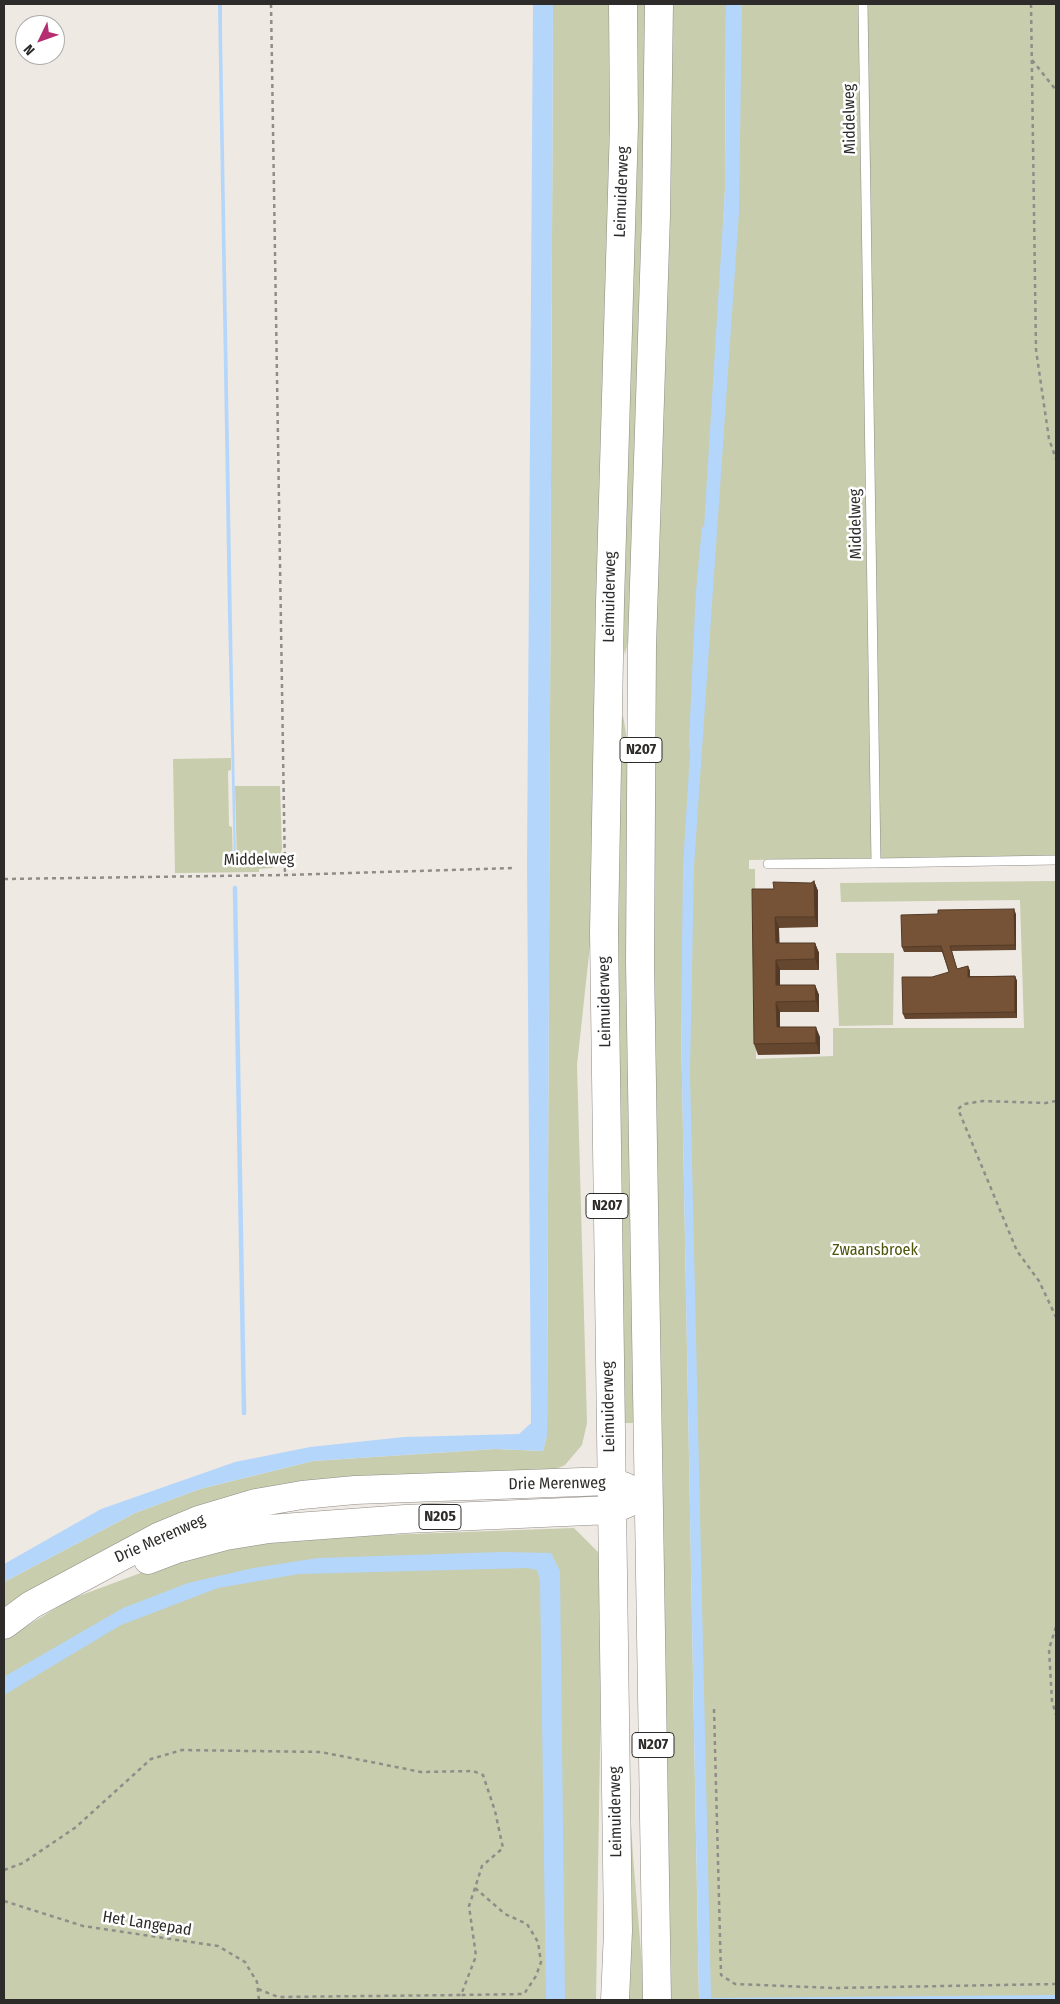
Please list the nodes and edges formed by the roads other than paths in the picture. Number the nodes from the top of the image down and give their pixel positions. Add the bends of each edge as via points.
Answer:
1 (623, 4) edge
2 (660, 4) edge
3 (863, 4) edge
4 (1056, 860) edge
5 (876, 863) junction
6 (768, 864) dead end
7 (610, 1481) junction
8 (649, 1495) junction
9 (611, 1510) junction
10 (4, 1625) edge
11 (4, 1632) edge
12 (615, 1997) edge
13 (657, 1998) edge

1 - 7 main road, Leimuiderweg / N207 via 624,125 604,932
2 - 8 main road, Leimuiderweg / N207 via 642,656 640,962
3 - 5 lane, Middelweg
4 - 5 lane
5 - 6 lane
7 - 8 main road, Drie Merenweg / N205
7 - 9 main road, Leimuiderweg / N207
7 - 10 main road, Drie Merenweg / N205 via 355,1490 256,1503 199,1520 158,1537 31,1605
8 - 9 main road, Drie Merenweg / N205
8 - 13 main road, Leimuiderweg / N207
9 - 11 main road, Drie Merenweg / N205 via 405,1519 268,1529 226,1536 134,1565 67,1596
9 - 12 main road, Leimuiderweg / N207 via 618,1930

